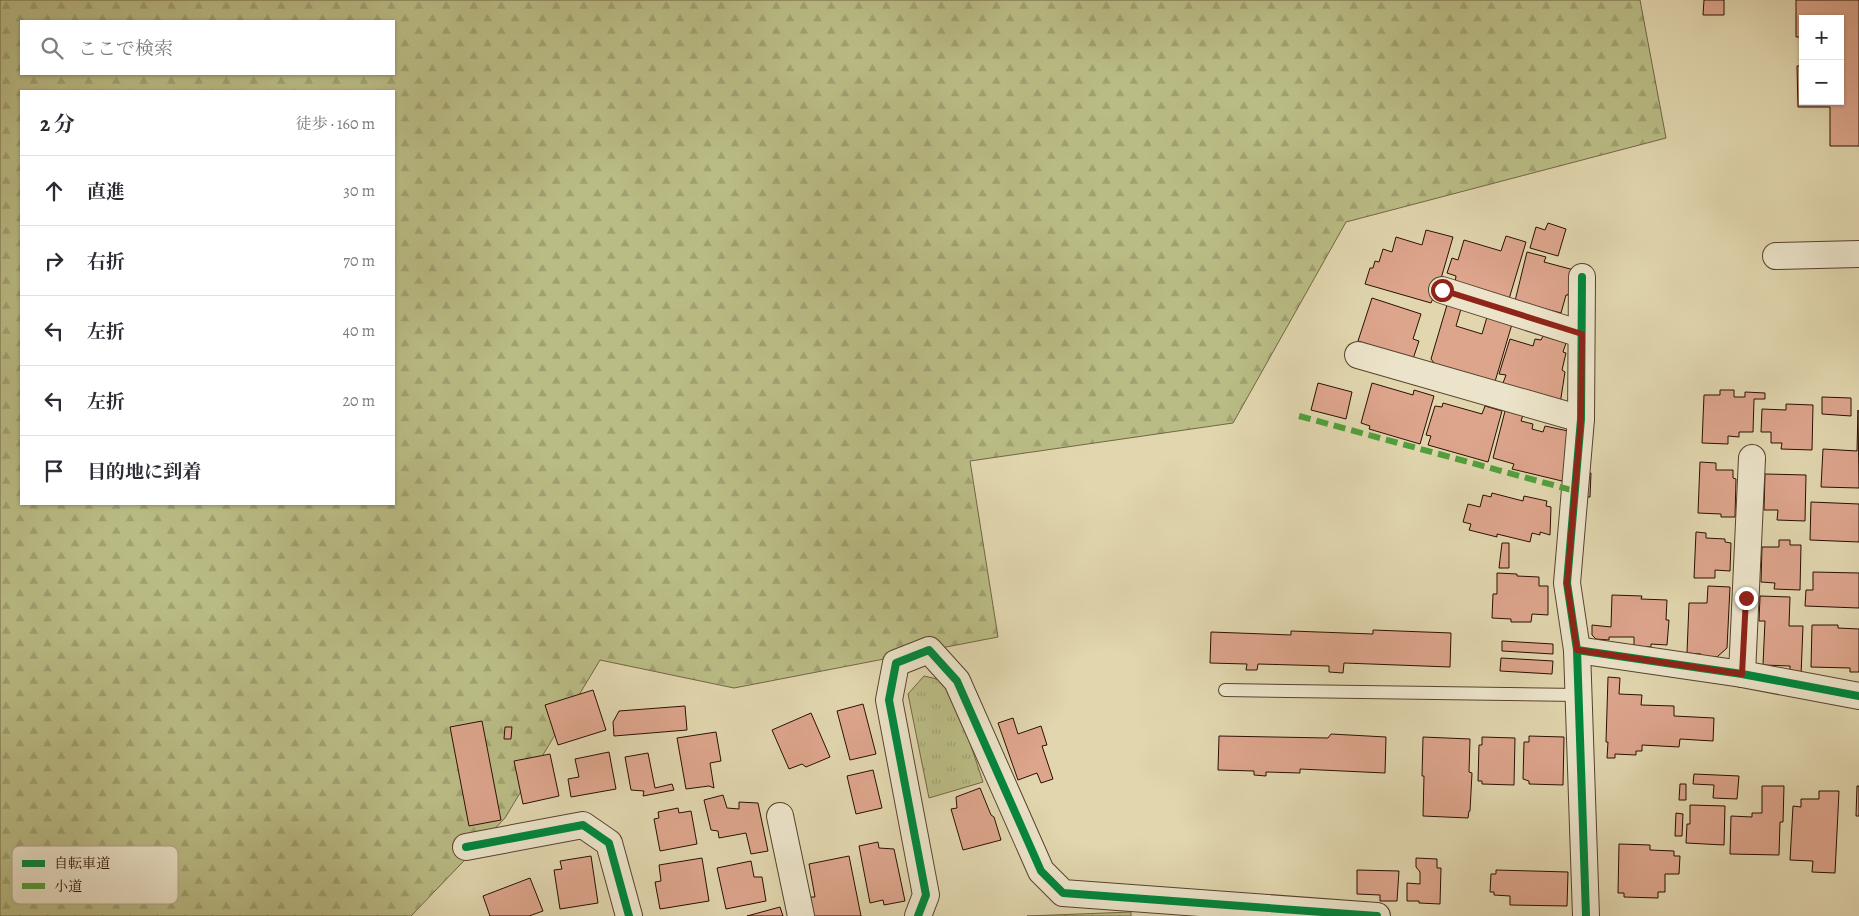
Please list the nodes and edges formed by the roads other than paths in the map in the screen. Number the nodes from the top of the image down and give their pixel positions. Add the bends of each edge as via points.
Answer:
1 (1859, 254) edge
2 (1776, 256) dead end
3 (1582, 276) dead end
4 (1442, 290) dead end
5 (1582, 334) junction
6 (1358, 355) dead end
7 (1581, 419) junction
8 (1752, 458) dead end
9 (1577, 650) junction
10 (1742, 674) junction
11 (1225, 690) dead end
12 (1578, 695) junction
13 (1859, 696) edge
14 (780, 816) dead end
15 (466, 846) dead end
16 (629, 916) edge
17 (801, 916) edge
18 (918, 916) edge
19 (1377, 916) edge
20 (1586, 916) edge

1 - 2 street
3 - 5 street
4 - 5 street
5 - 7 street
6 - 7 street
7 - 9 street via 1567,583
8 - 10 street
9 - 10 street
9 - 12 street
10 - 13 street
11 - 12 lane
12 - 20 street
14 - 17 street
15 - 16 street via 583,825 609,843
18 - 19 street via 926,895 889,700 896,663 929,650 957,681 1041,871 1063,892

